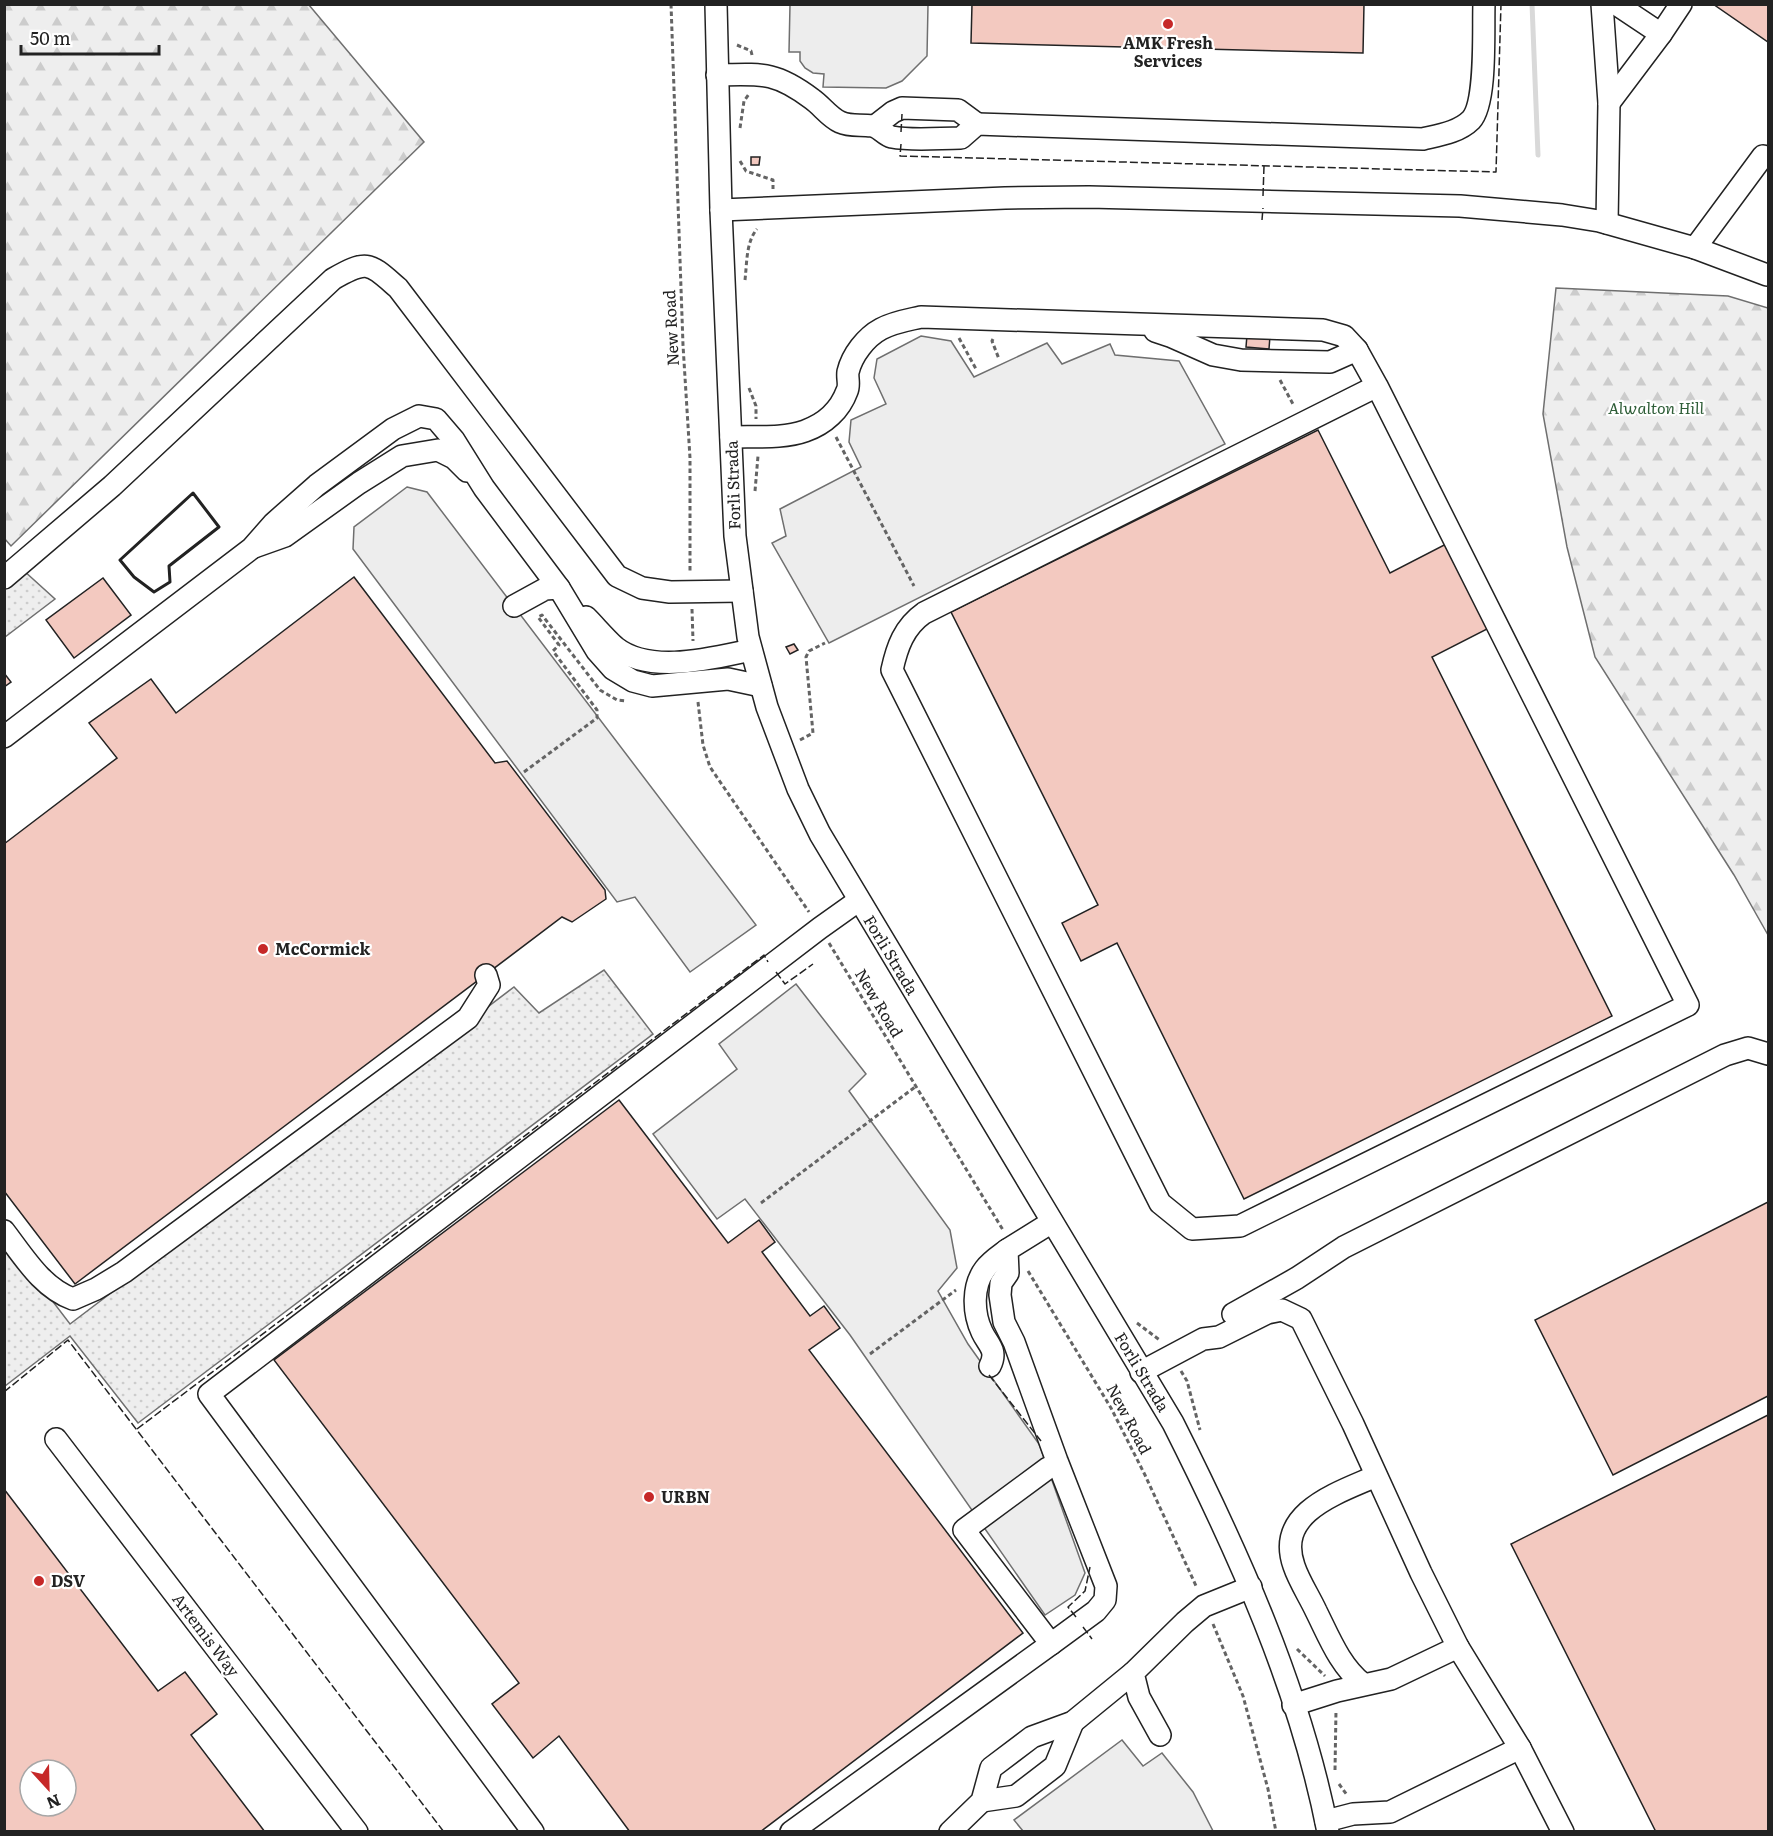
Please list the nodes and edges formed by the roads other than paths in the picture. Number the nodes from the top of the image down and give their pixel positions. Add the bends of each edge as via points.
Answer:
1 (716, 4) edge
2 (1484, 4) edge
3 (1602, 4) edge
4 (1616, 4) edge
5 (1681, 4) edge
6 (1660, 34) junction
7 (717, 75) junction
8 (1609, 103) junction
9 (977, 124) junction
10 (875, 126) junction
11 (1763, 156) dead end
12 (721, 210) junction
13 (1607, 223) junction
14 (1695, 248) junction
15 (1767, 274) dead end
16 (1149, 324) junction
17 (1357, 350) junction
18 (1377, 386) junction
19 (731, 437) junction
20 (484, 488) junction
21 (252, 548) junction
22 (4, 578) edge
23 (559, 588) junction
24 (742, 591) junction
25 (514, 606) dead end
26 (752, 650) junction
27 (761, 686) junction
28 (4, 737) edge
29 (858, 901) junction
30 (486, 975) dead end
31 (1768, 1054) edge
32 (1052, 1222) junction
33 (4, 1231) edge
34 (1005, 1241) junction
35 (1269, 1294) junction
36 (1301, 1319) junction
37 (1203, 1339) junction
38 (990, 1366) dead end
39 (1141, 1372) junction
40 (56, 1439) dead end
41 (1048, 1468) dead end
42 (1377, 1476) junction
43 (1251, 1587) junction
44 (1051, 1644) junction
45 (1458, 1647) junction
46 (1133, 1673) junction
47 (1363, 1684) junction
48 (1293, 1705) junction
49 (1073, 1722) junction
50 (1160, 1735) dead end
51 (1520, 1748) junction
52 (982, 1801) junction
53 (1327, 1826) edge
54 (357, 1832) edge
55 (533, 1832) edge
56 (791, 1832) edge
57 (950, 1832) edge
58 (1563, 1832) edge

1 - 7 street, Forli Strada
2 - 9 street via 1478,106 1471,120 1452,132 1424,138
3 - 8 street
4 - 6 street
5 - 6 street
6 - 8 street
7 - 10 street via 779,78 841,123
7 - 12 street, Forli Strada
8 - 13 street
9 - 10 street via 961,138 890,136
9 - 10 street via 958,110 902,108
11 - 14 street
12 - 13 street via 1089,197 1460,206 1562,214
12 - 19 street, Forli Strada
13 - 14 street
14 - 15 street
16 - 17 street via 1323,330 1344,336
16 - 17 street via 1156,331 1213,355 1241,360 1330,362
16 - 19 street via 921,317 897,322 867,339 848,372 848,388 838,408 823,423 804,432
17 - 18 street
18 - 18 street via 1688,1005 1240,1226 1192,1228 1160,1203 900,687 892,670 896,651 912,622 924,613
19 - 24 street, Forli Strada via 735,536
20 - 21 street via 454,459 438,450 402,456 285,536
20 - 21 street via 436,418 419,416 393,429 317,485
20 - 23 street
21 - 28 street
22 - 24 street via 112,486 333,279 365,265 376,269 398,288 617,576 642,588
23 - 25 street via 545,589
23 - 26 street via 615,647 633,657 674,662
23 - 27 street via 597,651 613,669 633,681 652,686 728,679
24 - 26 street, Forli Strada
26 - 27 street, Forli Strada
27 - 29 street, Forli Strada via 798,789
29 - 32 street, Forli Strada
29 - 55 street via 209,1394
30 - 33 street via 489,985 468,1018 96,1289 73,1299 57,1293 31,1268
31 - 35 street via 1748,1048 1725,1055 1344,1247
32 - 34 street
32 - 39 street, Forli Strada
34 - 38 street via 983,1271 975,1298 977,1320 994,1358
34 - 44 street via 1008,1273 1001,1283 1000,1295 1004,1322 1106,1586 1105,1600 1096,1611
35 - 36 street via 1293,1300
35 - 37 street via 1220,1320
36 - 37 street via 1282,1310 1267,1313 1219,1337
36 - 42 street
37 - 39 street
39 - 43 street, Forli Strada via 1177,1432
40 - 54 street, Artemis Way
41 - 44 street via 964,1530
42 - 45 street
42 - 47 street via 1332,1496 1302,1516 1289,1541 1293,1565 1338,1654 1352,1676
43 - 46 street via 1204,1606
43 - 48 street, Forli Strada
44 - 56 street
45 - 47 street via 1391,1680
45 - 51 street
46 - 49 street
46 - 50 street via 1139,1697
47 - 48 street
48 - 53 street, Forli Strada
49 - 52 street via 1032,1737 991,1768
49 - 52 street via 1055,1766 1016,1796
51 - 53 street via 1389,1812 1353,1814
51 - 58 street
52 - 57 street

